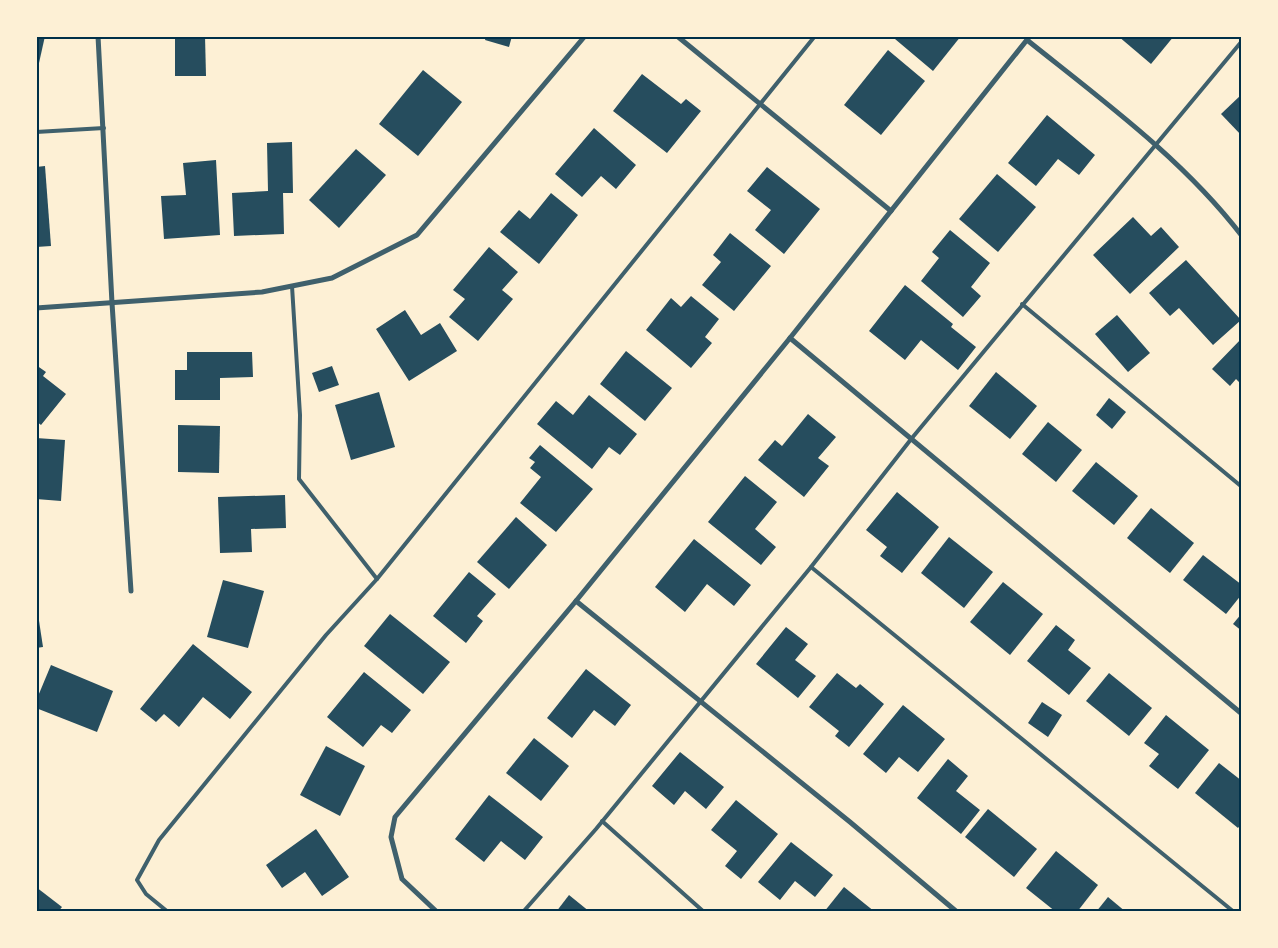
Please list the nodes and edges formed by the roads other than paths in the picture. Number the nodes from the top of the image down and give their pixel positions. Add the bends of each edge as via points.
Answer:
1 (98, 36) edge
2 (585, 36) edge
3 (677, 36) edge
4 (815, 36) edge
5 (1028, 38) edge
6 (1242, 41) edge
7 (760, 104) junction
8 (104, 128) junction
9 (36, 132) edge
10 (1154, 145) junction
11 (891, 210) junction
12 (1242, 236) edge
13 (292, 286) junction
14 (112, 303) junction
15 (1022, 304) junction
16 (36, 308) edge
17 (790, 338) junction
18 (912, 438) junction
19 (1242, 487) edge
20 (810, 568) junction
21 (377, 579) junction
22 (131, 591) dead end
23 (576, 601) junction
24 (700, 700) junction
25 (1242, 714) edge
26 (602, 821) junction
27 (435, 910) edge
28 (168, 912) edge
29 (523, 912) edge
30 (704, 912) edge
31 (957, 912) edge
32 (1234, 912) edge

1 - 8 street
2 - 13 street via 417,234 332,278
3 - 7 street
4 - 7 lane
5 - 10 street
5 - 11 street
6 - 10 lane
7 - 11 street
7 - 21 lane
8 - 9 lane
8 - 14 street
10 - 12 street via 1198,183
10 - 15 lane
11 - 17 street
13 - 14 street via 262,292
13 - 21 lane via 300,415 300,478
14 - 16 street
14 - 22 street
15 - 18 lane
15 - 19 lane
17 - 18 street
17 - 23 street
18 - 20 lane
18 - 25 street
20 - 24 lane
20 - 32 lane
21 - 28 lane via 326,635 148,856 137,880 146,894
23 - 24 street
23 - 27 street via 395,817 391,837 402,879
24 - 26 lane
24 - 31 street
26 - 29 lane
26 - 30 lane

